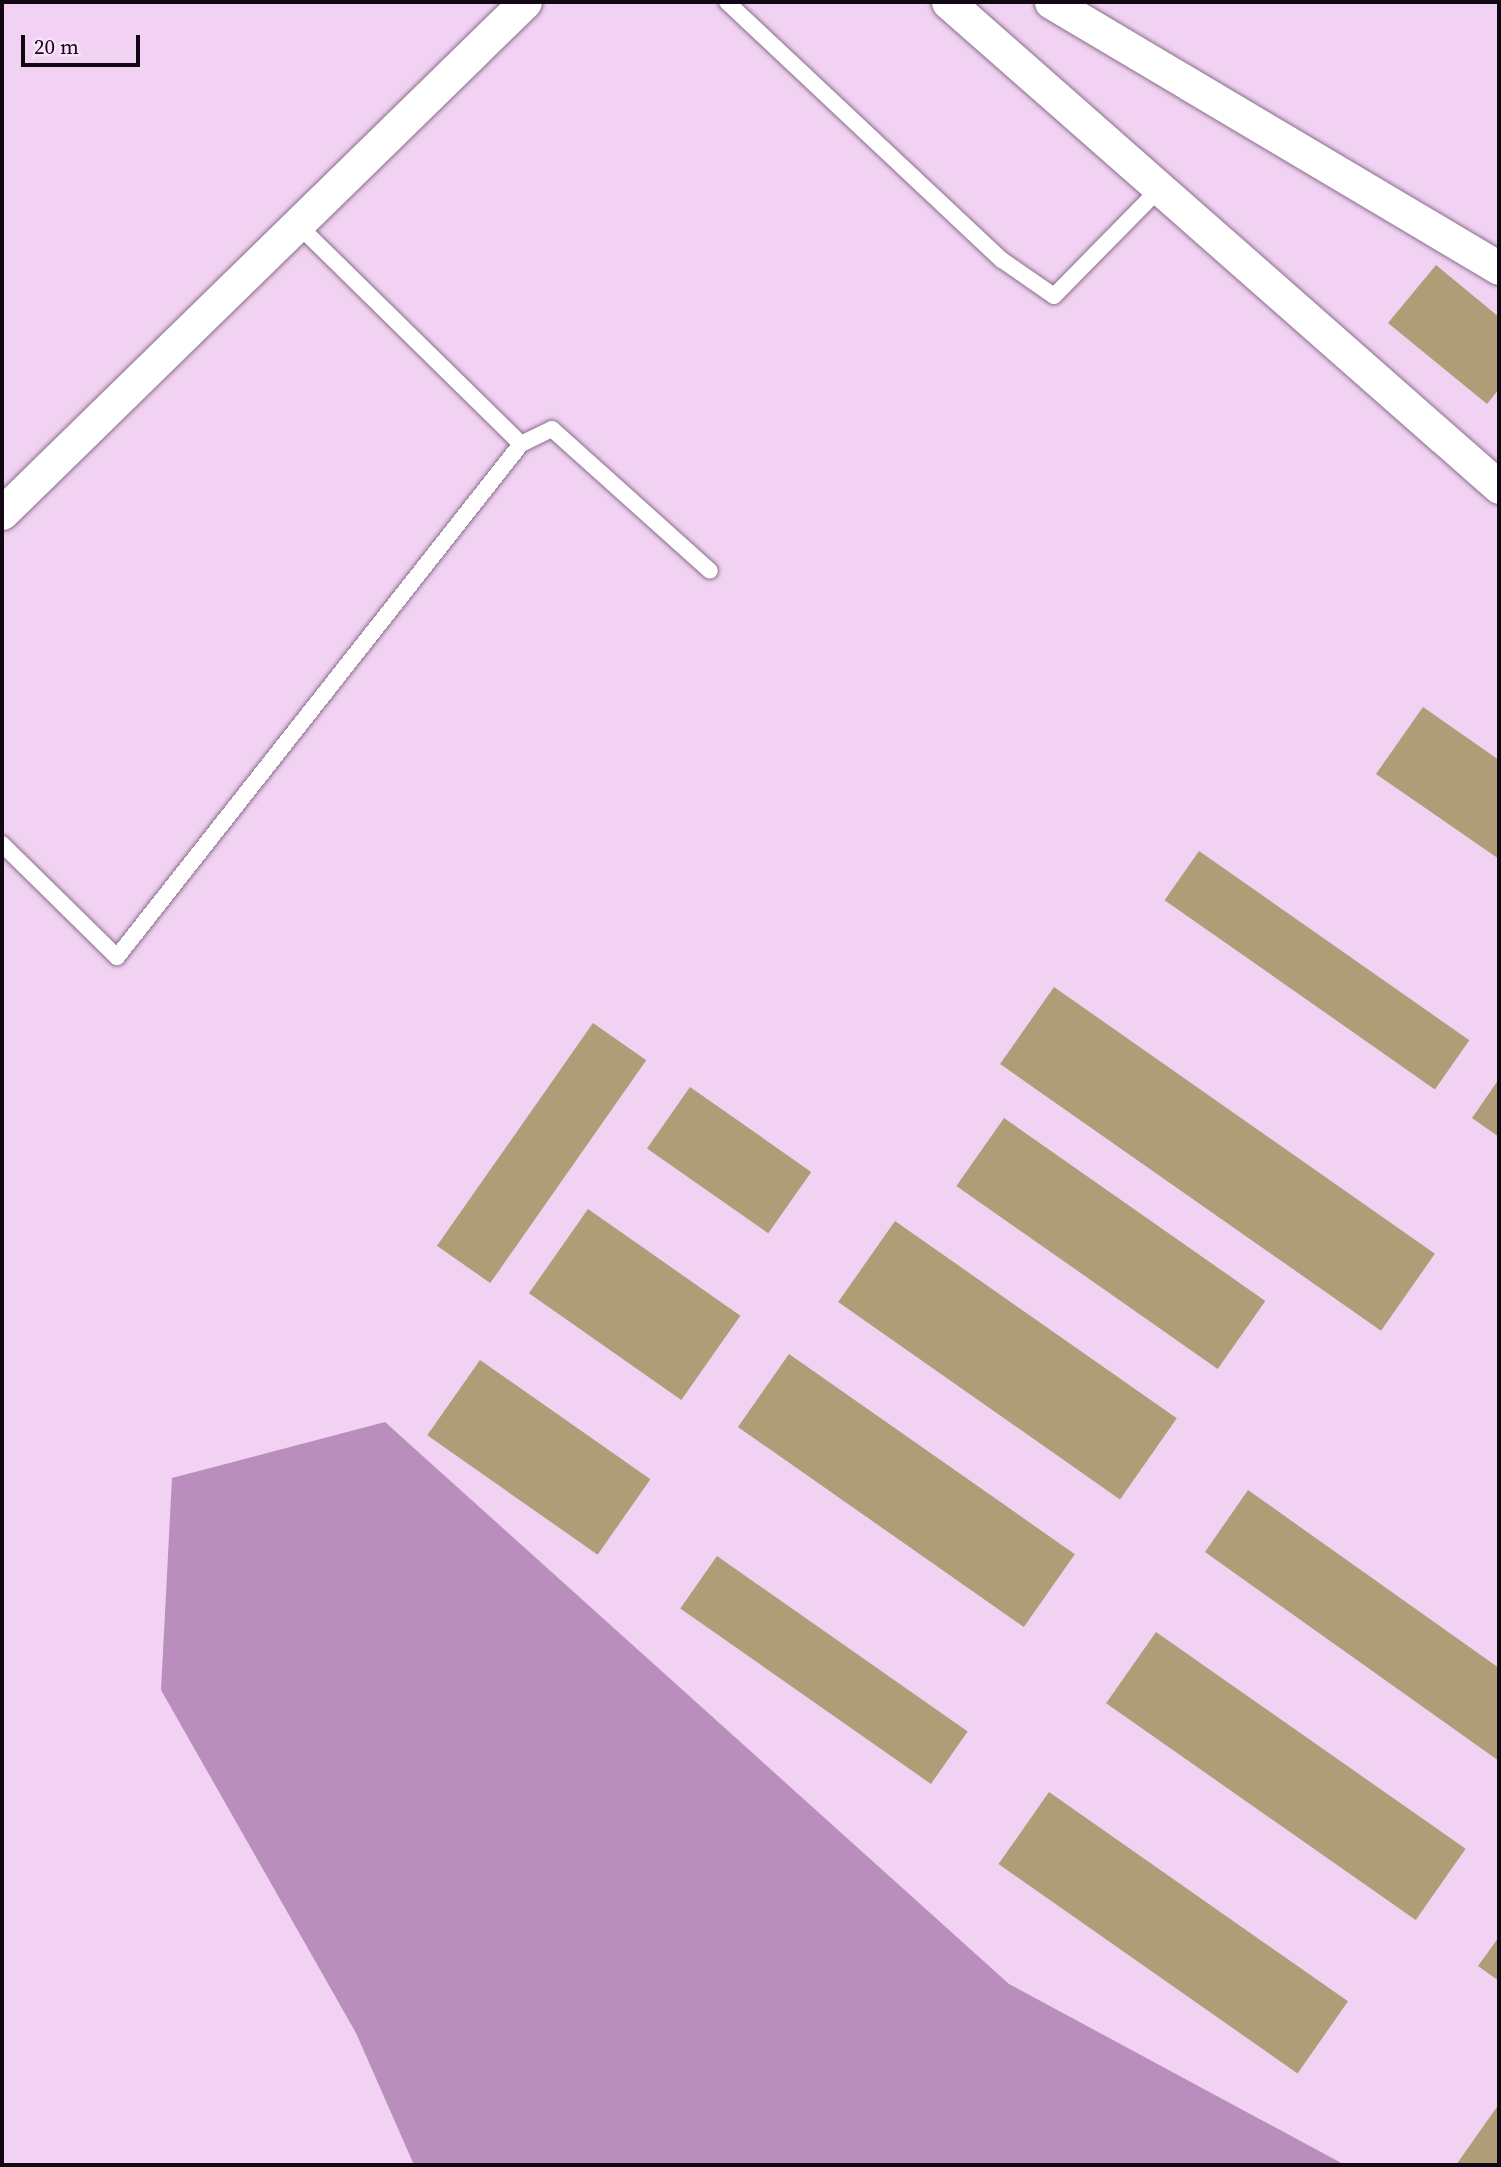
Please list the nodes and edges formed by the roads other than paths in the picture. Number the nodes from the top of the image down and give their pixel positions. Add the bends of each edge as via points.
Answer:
1 (525, 2) edge
2 (727, 2) edge
3 (948, 2) edge
4 (1051, 2) edge
5 (1160, 188) junction
6 (298, 224) junction
7 (1499, 268) edge
8 (521, 444) junction
9 (1499, 487) edge
10 (2, 513) edge
11 (710, 571) dead end
12 (2, 844) edge

1 - 6 street
2 - 5 lane via 789,55 1002,260 1054,296
3 - 5 street
4 - 7 street
5 - 9 street
6 - 8 lane
6 - 10 street
8 - 11 lane via 552,429
8 - 12 lane via 117,957

